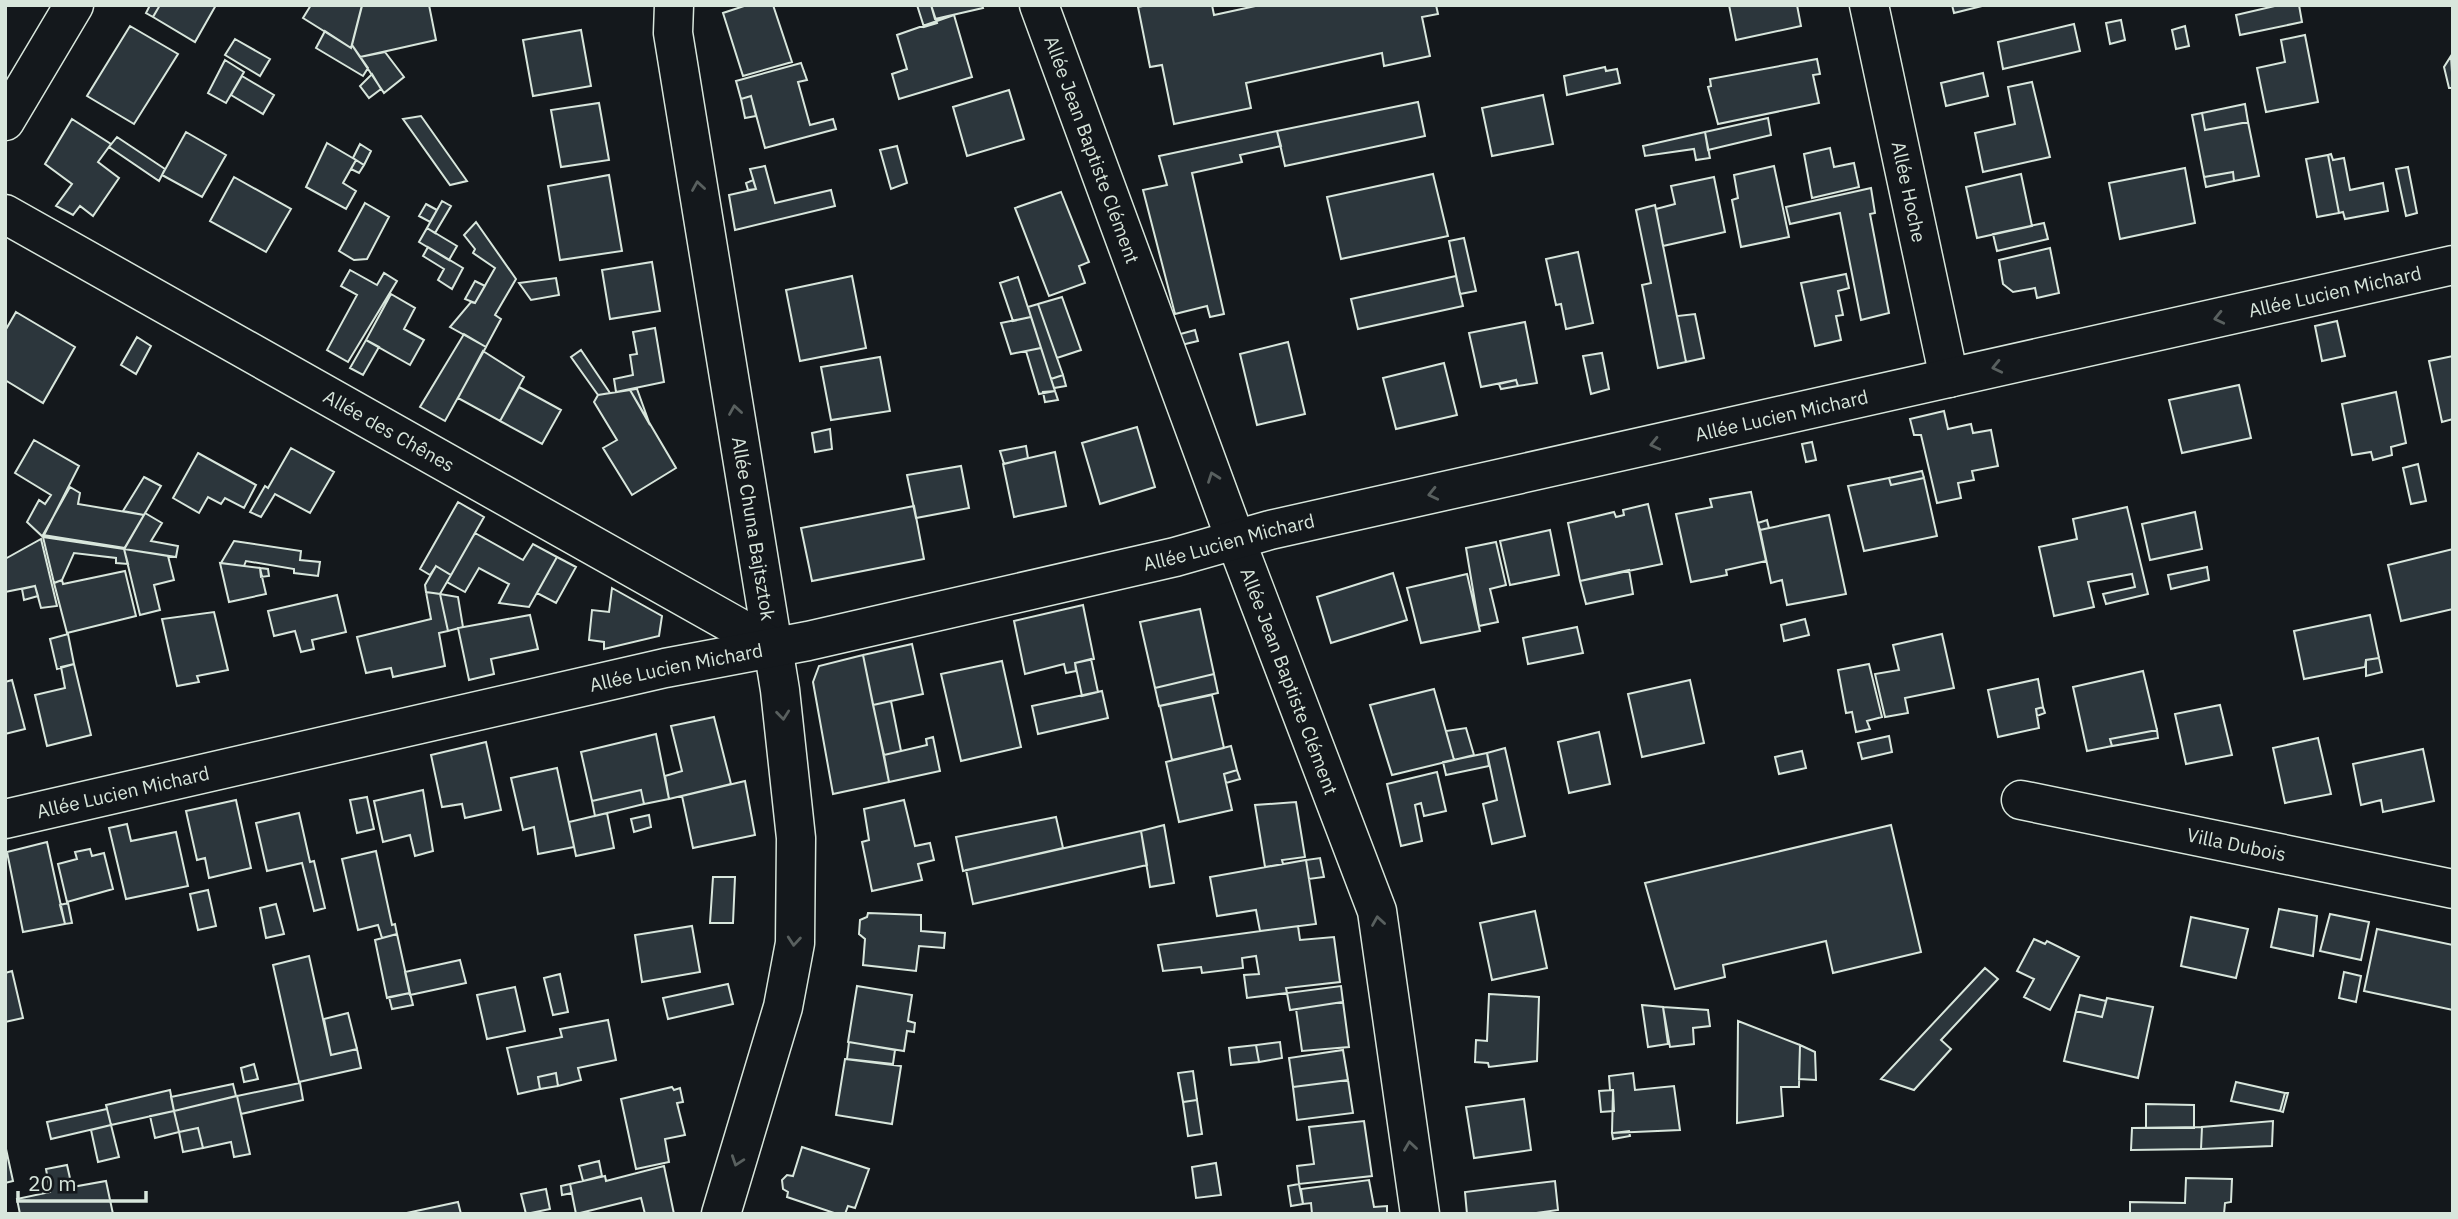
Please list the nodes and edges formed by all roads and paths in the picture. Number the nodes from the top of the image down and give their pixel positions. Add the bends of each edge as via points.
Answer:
1 (74, 5) edge
2 (674, 5) edge
3 (1039, 5) edge
4 (1869, 5) edge
5 (5, 121) edge
6 (5, 214) edge
7 (2453, 265) edge
8 (1949, 378) junction
9 (1236, 541) junction
10 (773, 647) junction
11 (2021, 800) dead end
12 (5, 820) edge
13 (2453, 889) edge
14 (722, 1214) edge
15 (1420, 1214) edge

1 - 5 street
10 -> 2 street, Allée Chuna Bajtsztok via 673,33
9 -> 3 street, Allée Jean Baptiste Clément
4 - 8 street, Allée Hoche
6 - 10 street, Allée des Chênes
7 -> 8 street, Allée Lucien Michard
8 -> 9 street, Allée Lucien Michard
9 - 10 street, Allée Lucien Michard
15 -> 9 street, Allée Jean Baptiste Clément via 1377,911
10 - 12 street, Allée Lucien Michard
10 -> 14 street, Allée Chuna Bajtsztok via 796,838 795,943 780,1020
11 - 13 street, Villa Dubois

